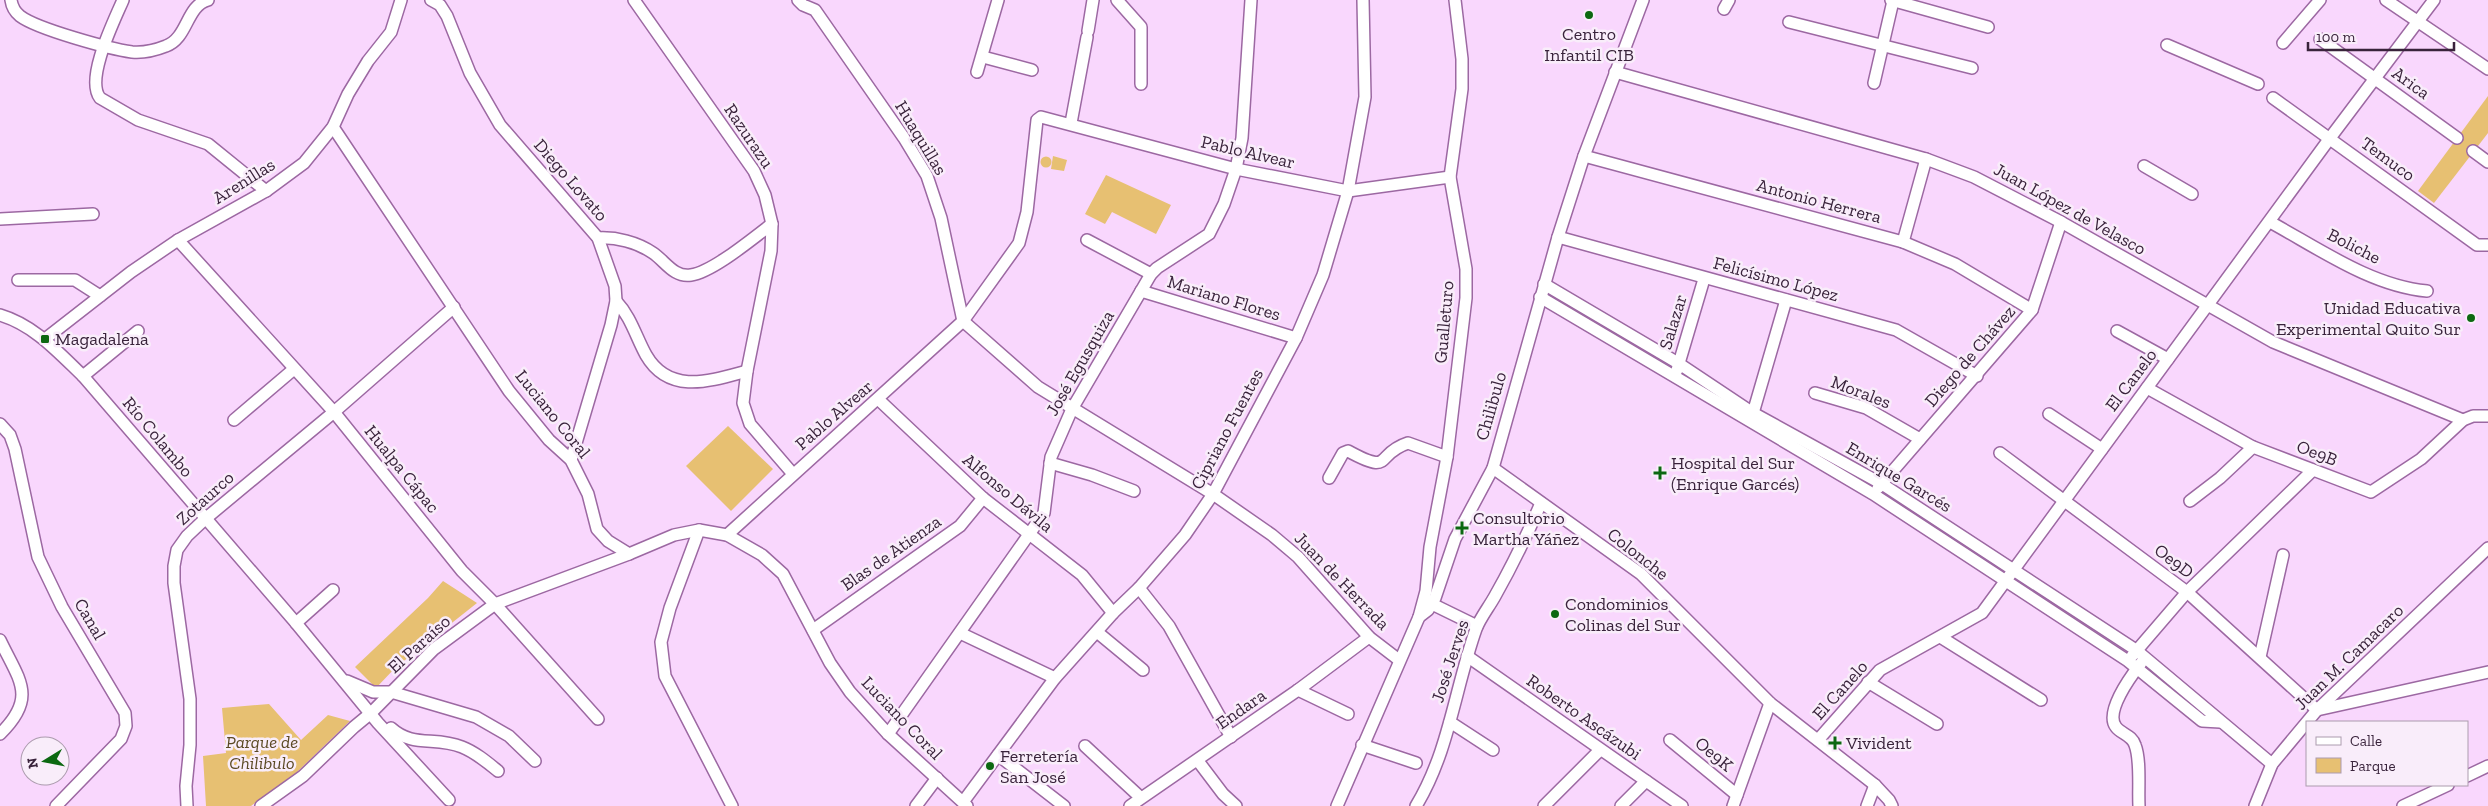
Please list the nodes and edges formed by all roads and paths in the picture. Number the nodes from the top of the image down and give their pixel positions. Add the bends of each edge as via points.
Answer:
1 (11, 0) edge
2 (123, 0) edge
3 (208, 0) edge
4 (401, 0) edge
5 (431, 0) edge
6 (634, 0) edge
7 (798, 0) edge
8 (998, 0) edge
9 (1093, 0) edge
10 (1117, 0) edge
11 (1251, 0) edge
12 (1363, 0) edge
13 (1455, 0) edge
14 (1643, 0) edge
15 (1892, 0) edge
16 (2320, 0) edge
17 (2386, 0) edge
18 (2434, 0) edge
19 (813, 5) edge
20 (1789, 22) dead end
21 (2417, 23) junction
22 (1988, 28) dead end
23 (2320, 39) dead end
24 (2283, 43) dead end
25 (2167, 45) dead end
26 (103, 46) junction
27 (983, 57) junction
28 (1972, 68) dead end
29 (2488, 69) edge
30 (1032, 70) dead end
31 (977, 72) dead end
32 (1615, 72) junction
33 (2374, 79) junction
34 (1874, 83) dead end
35 (1141, 84) dead end
36 (2258, 84) dead end
37 (2273, 98) dead end
38 (1071, 123) junction
39 (333, 127) junction
40 (2330, 138) junction
41 (2457, 138) dead end
42 (2473, 151) dead end
43 (1584, 156) junction
44 (1926, 159) junction
45 (2488, 162) edge
46 (2144, 166) dead end
47 (1236, 169) junction
48 (1450, 177) junction
49 (266, 191) junction
50 (1348, 191) junction
51 (2192, 194) dead end
52 (93, 214) dead end
53 (0, 219) edge
54 (2061, 222) junction
55 (2270, 222) junction
56 (772, 224) junction
57 (1558, 237) junction
58 (598, 238) junction
59 (178, 240) junction
60 (1087, 240) dead end
61 (1903, 242) junction
62 (2486, 246) edge
63 (1151, 274) junction
64 (1704, 278) junction
65 (18, 280) dead end
66 (1544, 284) junction
67 (1141, 291) junction
68 (2427, 291) dead end
69 (100, 296) junction
70 (1540, 297) junction
71 (1786, 300) junction
72 (616, 301) junction
73 (454, 306) junction
74 (2208, 306) junction
75 (2032, 310) junction
76 (0, 315) edge
77 (963, 321) junction
78 (138, 331) dead end
79 (2117, 331) dead end
80 (1296, 338) junction
81 (45, 339) junction
82 (2168, 359) junction
83 (1678, 363) junction
84 (294, 369) junction
85 (746, 371) junction
86 (83, 376) junction
87 (1675, 376) junction
88 (1976, 376) junction
89 (2147, 388) junction
90 (1815, 393) dead end
91 (879, 400) junction
92 (1072, 409) junction
93 (334, 412) junction
94 (2049, 414) dead end
95 (2488, 416) edge
96 (1752, 417) junction
97 (234, 420) dead end
98 (2463, 420) junction
99 (0, 424) edge
100 (1920, 440) junction
101 (2254, 447) junction
102 (2102, 449) junction
103 (2000, 453) dead end
104 (1447, 457) junction
105 (571, 460) junction
106 (1050, 463) junction
107 (1492, 468) junction
108 (2313, 470) junction
109 (793, 474) junction
110 (1329, 478) dead end
111 (1882, 484) junction
112 (1134, 491) dead end
113 (1213, 494) junction
114 (1873, 494) junction
115 (983, 498) junction
116 (2064, 501) junction
117 (2190, 501) dead end
118 (1541, 504) junction
119 (205, 519) junction
120 (699, 530) junction
121 (727, 534) junction
122 (1029, 536) junction
123 (2488, 548) edge
124 (629, 554) junction
125 (2283, 556) dead end
126 (2014, 570) junction
127 (2007, 580) junction
128 (1139, 588) junction
129 (333, 590) dead end
130 (2186, 592) junction
131 (495, 604) junction
132 (1432, 604) junction
133 (1113, 613) junction
134 (1419, 617) junction
135 (296, 623) junction
136 (1477, 626) junction
137 (812, 630) junction
138 (960, 632) junction
139 (1097, 632) junction
140 (1369, 637) junction
141 (1942, 638) junction
142 (0, 640) edge
143 (2141, 654) junction
144 (1467, 656) junction
145 (2260, 657) junction
146 (1399, 660) junction
147 (2132, 664) junction
148 (1142, 670) dead end
149 (2488, 672) edge
150 (341, 678) junction
151 (1055, 678) junction
152 (1868, 682) junction
153 (1298, 690) junction
154 (391, 692) junction
155 (2041, 700) dead end
156 (1770, 703) junction
157 (2316, 710) junction
158 (1348, 714) dead end
159 (375, 718) junction
160 (598, 719) dead end
161 (2307, 721) edge
162 (1450, 722) junction
163 (2220, 722) junction
164 (2306, 722) edge
165 (1937, 724) dead end
166 (0, 734) edge
167 (888, 734) junction
168 (1231, 737) junction
169 (1670, 740) dead end
170 (1818, 740) junction
171 (1362, 745) junction
172 (1085, 746) dead end
173 (1493, 750) dead end
174 (1600, 750) junction
175 (998, 755) junction
176 (535, 761) dead end
177 (1198, 761) junction
178 (1416, 762) dead end
179 (2272, 764) junction
180 (2488, 766) edge
181 (498, 771) dead end
182 (2468, 776) edge
183 (937, 778) junction
184 (1646, 781) junction
185 (1875, 785) junction
186 (2446, 786) edge
187 (1140, 797) junction
188 (449, 800) dead end
189 (1735, 801) edge
190 (965, 804) edge
191 (56, 806) edge
192 (187, 806) edge
193 (261, 806) edge
194 (732, 806) edge
195 (916, 806) edge
196 (1064, 806) edge
197 (1130, 806) edge
198 (1236, 806) edge
199 (1337, 806) edge
200 (1416, 806) edge
201 (1544, 806) edge
202 (1621, 806) edge
203 (1682, 806) edge
204 (1867, 806) edge
205 (1892, 806) edge
206 (2139, 806) edge
207 (2255, 806) edge
208 (2403, 806) edge

1 - 26 street via 19,15 31,22
2 - 26 street
3 - 26 street via 194,9 181,35 168,45 152,51 134,52
4 - 39 street, Arenillas via 391,32 368,61
5 - 58 street, Diego Lovato via 440,5 447,16 470,73 500,124
6 - 56 street, Razurazu via 754,170 765,195
7 - 19 street, Huaquillas via 803,5
8 - 27 street
9 - 38 street
10 - 35 street via 1141,28
11 - 47 street, José Egusquiza via 1242,138
12 - 50 street, Cipriano Fuentes via 1364,97
13 - 48 street, Gualleturo via 1462,89
14 - 32 street, Chilibulo
15 - 22 street
15 - 34 street
16 - 24 street
17 - 21 street
18 - 21 street, El Canelo
19 - 77 street, Huaquillas via 927,176 941,218
20 - 28 street
21 - 29 street
21 - 33 street, El Canelo
23 - 33 street, Arica
25 - 36 street
26 - 49 street via 95,85 100,98 138,120 208,144
27 - 30 street
27 - 31 street
32 - 43 street, Chilibulo
32 - 44 street, Juan López de Velasco
33 - 40 street, El Canelo
33 - 41 street, Arica
37 - 40 street, Temuco
38 - 47 street, Pablo Alvear
38 - 77 street, Pablo Alvear via 1041,116 1037,120 1027,212 1019,243
39 - 49 street, Arenillas via 304,163
39 - 73 street, Luciano Coral
40 - 55 street, El Canelo
40 - 62 street, Temuco via 2477,245
42 - 45 street
43 - 57 street, Chilibulo
43 - 61 street, Antonio Herrera
44 - 54 street, Juan López de Velasco via 1974,177
44 - 61 street
46 - 51 street
47 - 50 street, Pablo Alvear
47 - 63 street, José Egusquiza via 1209,234
48 - 50 street, Pablo Alvear
48 - 104 street, Gualleturo via 1466,268 1466,298
49 - 59 street, Arenillas
50 - 80 street, Cipriano Fuentes via 1322,275
52 - 53 street
54 - 74 street, Juan López de Velasco
54 - 75 street, Diego de Chávez
55 - 68 street, Boliche via 2347,264 2396,286
55 - 74 street, El Canelo
56 - 58 street via 706,270 692,275 677,274 652,252 631,242 611,237
56 - 85 street, Razurazu via 771,251
57 - 64 street, Felicísimo López
57 - 66 street, Chilibulo
58 - 72 street, Diego Lovato via 615,286
59 - 69 street, Arenillas
59 - 84 street, Hualpa Cápac
60 - 63 street
61 - 75 street, Antonio Herrera via 1955,264
63 - 67 street, José Egusquiza
64 - 71 street, Felicísimo López
64 - 83 street, Salazar
65 - 69 street via 75,280
66 - 70 street, Chilibulo
66 - 83 street, Enrique Garcés
67 - 80 street, Mariano Flores
67 - 92 street, José Egusquiza
69 - 81 street, Arenillas
70 - 87 street, Enrique Garcés
70 - 107 street, Chilibulo
71 - 88 street, Felicísimo López via 1896,330
71 - 96 street
72 - 85 street via 624,310 646,356 669,379 702,381
72 - 105 street, Diego Lovato
73 - 93 street, Zotaurco
73 - 105 street, Luciano Coral via 509,391 548,440
74 - 82 street, El Canelo
74 - 98 street, Juan López de Velasco via 2296,353
75 - 88 street, Diego de Chávez
76 - 81 street, Río Colambo via 14,319
77 - 91 street, Pablo Alvear
77 - 92 street, Juan de Herrada via 1038,387
78 - 86 street
79 - 82 street
80 - 113 street, Cipriano Fuentes
81 - 86 street, Río Colambo
82 - 89 street, El Canelo
83 - 87 street, Salazar
83 - 96 street, Enrique Garcés
84 - 93 street, Hualpa Cápac
84 - 97 street
85 - 109 street, Razurazu via 743,403 750,424
86 - 119 street, Río Colambo
87 - 96 street, Enrique Garcés
88 - 100 street, Diego de Chávez
89 - 101 street, Oe9B
89 - 102 street, El Canelo
90 - 100 street, Morales via 1866,408
91 - 109 street, Pablo Alvear
91 - 115 street, Alfonso Dávila
92 - 106 street, José Egusquiza
92 - 113 street, Juan de Herrada
93 - 119 street, Zotaurco
93 - 131 street, Hualpa Cápac via 462,571
94 - 102 street
95 - 98 street
96 - 111 street, Enrique Garcés
96 - 114 street, Enrique Garcés
98 - 108 street, Oe9B via 2422,459 2371,492
99 - 191 street, Canal via 10,435 15,449 38,556 62,607 125,713 126,726 120,739
100 - 111 street, Diego de Chávez
101 - 108 street, Oe9B
101 - 117 street
102 - 116 street, El Canelo
103 - 116 street, Oe9D
104 - 110 street via 1408,443 1376,464 1348,451 1339,458
104 - 134 street, Gualleturo
105 - 124 street, Luciano Coral via 588,494 597,528 608,541
106 - 112 street
106 - 122 street, José Egusquiza via 1045,510
107 - 118 street, Colonche
107 - 132 street, Chilibulo via 1455,538
108 - 130 street
109 - 121 street, Pablo Alvear
111 - 114 street, Diego de Chávez
111 - 126 street, Enrique Garcés
113 - 128 street, Cipriano Fuentes via 1185,535
113 - 140 street, Juan de Herrada via 1298,557
114 - 127 street, Enrique Garcés
115 - 122 street, Alfonso Dávila
115 - 137 street, Blas de Atienza via 960,526
116 - 126 street, El Canelo
116 - 130 street, Oe9D
118 - 136 street, José Jerves via 1511,567
118 - 156 street, Colonche via 1641,574
119 - 135 street, Río Colambo
119 - 192 street, Zotaurco via 177,550 174,566 190,699
120 - 121 street, Luciano Coral
120 - 124 street, Luciano Coral via 674,535
120 - 194 street via 661,642 665,676
121 - 137 street, Luciano Coral via 762,555 783,574
122 - 133 street, Alfonso Dávila via 1082,575
122 - 138 street, José Egusquiza
123 - 157 street, Juan M. Camacaro
124 - 131 street, El Paraíso
125 - 145 street
126 - 127 street, El Canelo
126 - 143 street, Enrique Garcés
127 - 141 street, El Canelo via 1982,613
127 - 147 street, Enrique Garcés
128 - 133 street, Cipriano Fuentes
128 - 168 street via 1169,626
129 - 135 street
130 - 143 street
130 - 145 street, Oe9D
131 - 154 street, El Paraíso via 434,648
131 - 160 street, Hualpa Cápac
132 - 134 street, Chilibulo
132 - 136 street
133 - 139 street, Cipriano Fuentes
134 - 146 street, Chilibulo
135 - 150 street, Río Colambo
136 - 144 street, José Jerves
137 - 167 street, Luciano Coral via 850,692
138 - 151 street
138 - 167 street, José Egusquiza
139 - 148 street
139 - 151 street, Cipriano Fuentes
140 - 146 street, Juan de Herrada
140 - 153 street, Endara
141 - 152 street, El Canelo via 1880,670
141 - 155 street
142 - 166 street via 22,686 21,705 13,721
143 - 147 street
143 - 163 street, Enrique Garcés
144 - 162 street, José Jerves
144 - 174 street, Roberto Ascázubi
145 - 157 street, Oe9D
146 - 171 street, Chilibulo
147 - 163 street, Enrique Garcés via 2202,721
147 - 206 street via 2111,718 2116,728 2129,736 2136,747
149 - 157 street
150 - 154 street via 373,692
150 - 159 street, Río Colambo
151 - 175 street, Cipriano Fuentes
152 - 165 street
152 - 170 street, El Canelo
153 - 158 street
153 - 168 street, Endara
154 - 159 street, El Paraíso
154 - 176 street via 476,717 510,736
156 - 170 street, Colonche
156 - 189 street
157 - 161 street, Juan M. Camacaro
159 - 181 street via 406,740 443,742 462,747
159 - 188 street, Río Colambo
159 - 193 street, El Paraíso
162 - 173 street
162 - 200 street, José Jerves via 1430,784
163 - 179 street, Enrique Garcés
164 - 179 street, Juan M. Camacaro
167 - 183 street, Luciano Coral
168 - 177 street, Endara
169 - 189 street, Oe9K
170 - 185 street, Colonche
171 - 178 street
171 - 199 street, Chilibulo
172 - 187 street
174 - 184 street, Roberto Ascázubi
174 - 201 street
175 - 190 street, Cipriano Fuentes
175 - 196 street
177 - 187 street, Endara
177 - 198 street
179 - 207 street, Juan M. Camacaro
180 - 182 street
183 - 190 street, Luciano Coral
183 - 195 street
184 - 202 street
184 - 203 street, Roberto Ascázubi
185 - 204 street
185 - 205 street, Colonche
186 - 208 street
187 - 197 street, Endara

